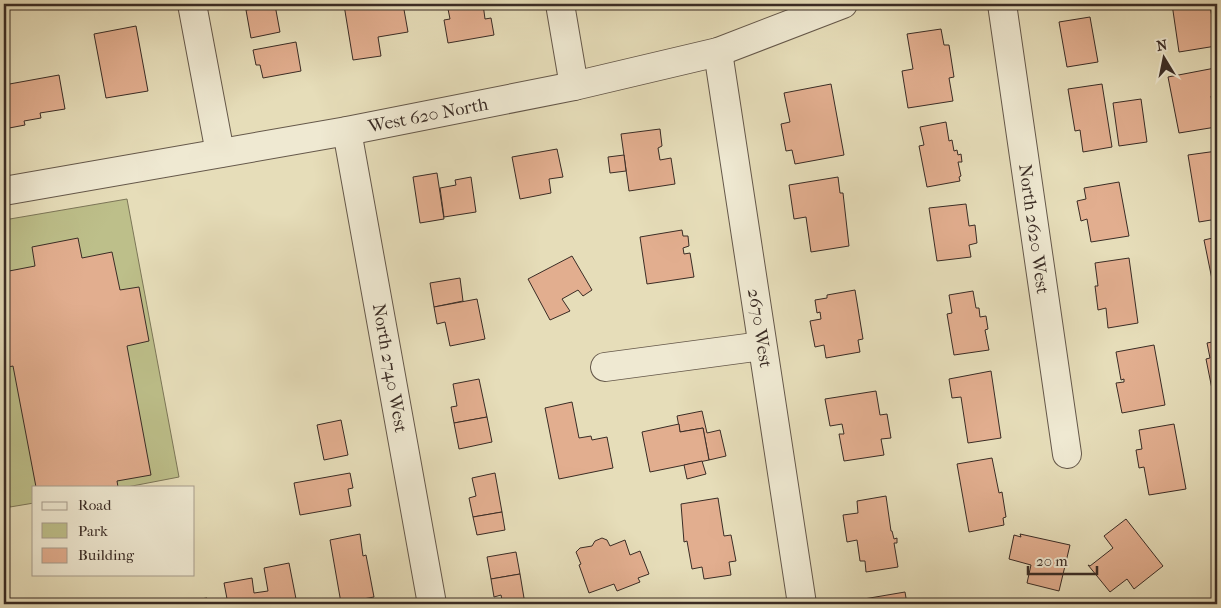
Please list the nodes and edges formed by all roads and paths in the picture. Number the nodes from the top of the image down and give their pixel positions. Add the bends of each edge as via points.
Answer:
1 (192, 4) edge
2 (560, 4) edge
3 (843, 4) edge
4 (1002, 4) edge
5 (718, 52) junction
6 (574, 86) junction
7 (347, 131) junction
8 (220, 153) junction
9 (4, 191) edge
10 (762, 346) junction
11 (605, 368) dead end
12 (1066, 454) dead end
13 (432, 604) edge
14 (802, 604) edge

1 - 8 street
2 - 6 street
3 - 5 street, West 620 North
4 - 12 street, North 2620 West
5 - 6 street, West 620 North
5 - 10 street, 2670 West
6 - 7 street, West 620 North
7 - 8 street, West 620 North
7 - 13 street, North 2740 West
8 - 9 street, West 620 North
10 - 11 street
10 - 14 street, 2670 West

